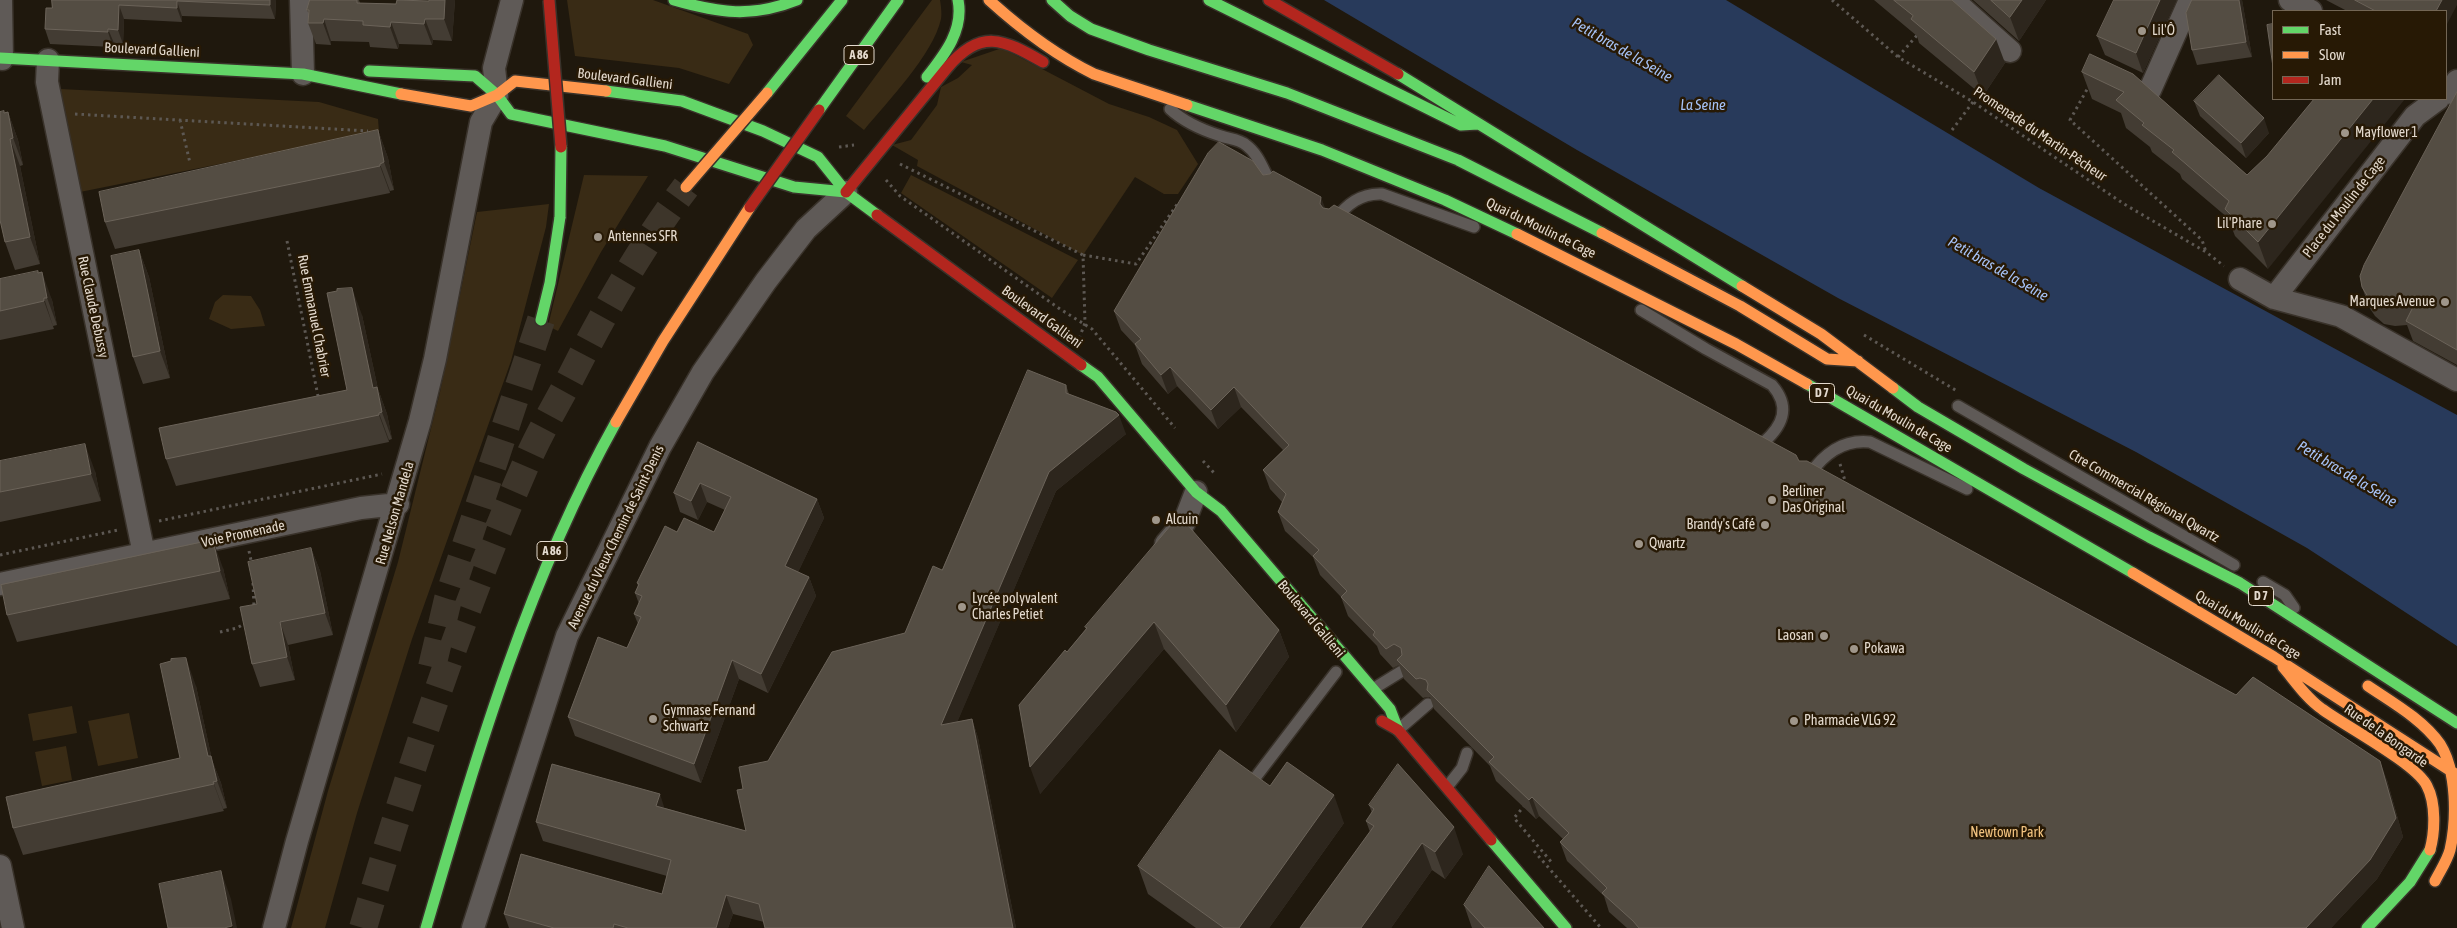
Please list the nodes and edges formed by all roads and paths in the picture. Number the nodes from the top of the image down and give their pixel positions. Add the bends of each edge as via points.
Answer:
1 (300, 0) edge
2 (512, 0) edge
3 (549, 0) edge
4 (674, 0) edge
5 (797, 0) edge
6 (842, 0) edge
7 (898, 0) edge
8 (958, 0) edge
9 (989, 0) edge
10 (1052, 0) edge
11 (1210, 0) edge
12 (1269, 0) edge
13 (1832, 0) edge
14 (1953, 0) edge
15 (2190, 0) edge
16 (2290, 0) edge
17 (7, 4) edge
18 (1976, 7) edge
19 (2309, 10) edge
20 (1924, 28) edge
21 (2010, 51) dead end
22 (1898, 57) junction
23 (1, 58) edge
24 (48, 60) junction
25 (1054, 67) dead end
26 (303, 74) junction
27 (1070, 75) dead end
28 (2130, 80) edge
29 (2091, 82) edge
30 (497, 95) junction
31 (1155, 96) junction
32 (2434, 100) edge
33 (1973, 102) junction
34 (66, 114) dead end
35 (180, 120) junction
36 (1478, 124) junction
37 (1952, 130) dead end
38 (368, 132) edge
39 (892, 161) dead end
40 (190, 163) dead end
41 (686, 187) tunnel mouth
42 (1273, 187) edge
43 (846, 192) junction
44 (1181, 200) edge
45 (1334, 221) edge
46 (287, 241) dead end
47 (1557, 252) junction
48 (2206, 252) junction
49 (1083, 255) junction
50 (2240, 279) joint
51 (2274, 298) junction
52 (541, 320) tunnel mouth
53 (1085, 324) dead end
54 (1858, 361) junction
55 (2457, 380) edge
56 (318, 396) edge
57 (1958, 406) dead end
58 (1764, 442) edge
59 (1836, 449) junction
60 (387, 474) dead end
61 (1810, 474) edge
62 (1847, 489) edge
63 (1196, 492) junction
64 (398, 504) junction
65 (2019, 506) junction
66 (1208, 516) dead end
67 (139, 525) junction
68 (2149, 538) junction
69 (248, 548) dead end
70 (144, 554) junction
71 (0, 555) edge
72 (2160, 557) dead end
73 (1152, 560) edge
74 (252, 572) edge
75 (253, 581) edge
76 (0, 584) edge
77 (253, 611) edge
78 (251, 616) edge
79 (1297, 617) dead end
80 (2305, 624) junction
81 (220, 632) dead end
82 (2274, 657) junction
83 (2367, 665) junction
84 (1402, 671) edge
85 (1336, 672) dead end
86 (2360, 680) dead end
87 (1373, 689) junction
88 (1428, 704) edge
89 (1372, 714) dead end
90 (2457, 724) edge
91 (1398, 730) junction
92 (2456, 736) edge
93 (1467, 752) dead end
94 (2454, 772) edge
95 (1252, 782) edge
96 (1448, 787) junction
97 (1529, 801) edge
98 (1553, 864) dead end
99 (0, 866) edge
100 (2457, 866) edge
101 (13, 928) edge
102 (274, 928) edge
103 (426, 928) edge
104 (473, 928) edge
105 (1566, 928) edge
106 (2367, 928) edge

1 - 26 street
2 - 30 street via 494,68
3 - 52 main road, bridge via 561,147 560,217
4 - 5 main road via 725,13 744,14 762,13
6 - 41 main road, bridge
7 - 103 main road, A 86, bridge via 684,304 608,434 556,541 516,642
8 - 43 main road via 959,22 945,52 866,153
9 - 31 main road via 1071,64
10 - 54 main road via 1091,29 1286,93 1458,160 1622,242 1740,306 1828,359
11 - 36 main road via 1461,125
12 - 36 main road, Quai du Moulin de Cage
13 - 22 path, Promenade du Martin-Pêcheur
14 - 18 street
15 - 28 street via 2157,96
16 - 19 street
17 - 23 street
18 - 21 street
20 - 22 path
22 - 33 path, Promenade du Martin-Pêcheur
23 - 24 main road, Boulevard Gallieni
24 - 26 main road, Boulevard Gallieni
24 - 67 street, Rue Claude Debussy via 47,82
25 - 43 main road via 1001,41 981,42 968,48 957,57
26 - 30 main road, Boulevard Gallieni via 471,106
26 - 30 main road, Boulevard Gallieni via 352,70 475,76
27 - 31 main road
29 - 48 path via 2070,120 2202,240
30 - 43 main road, Boulevard Gallieni via 510,114 665,146 794,187
30 - 43 main road, Boulevard Gallieni via 515,81 682,101 804,150 818,158
30 - 64 street, Rue Nelson Mandela via 482,122 435,359
31 - 42 lane via 1187,122 1248,146
31 - 47 main road, Quai du Moulin de Cage / D 7 via 1322,150 1445,200
32 - 51 street, Place du Moulin de Cage via 2415,116
33 - 37 path
33 - 48 path, Promenade du Martin-Pêcheur via 2124,204
34 - 35 path
35 - 38 path
35 - 40 path
36 - 54 main road, Quai du Moulin de Cage via 1821,334
39 - 49 path
43 - 63 main road, Boulevard Gallieni via 1098,377
43 - 104 street, Avenue du Vieux Chemin de Saint-Denis via 806,229 766,281 703,372 660,447 567,636
44 - 49 path via 1136,264
45 - 47 lane via 1352,202 1367,195 1382,194 1476,228
46 - 56 path, Rue Emmanuel Chabrier
47 - 58 lane via 1706,350 1772,385 1783,407 1782,420
47 - 65 main road, Quai du Moulin de Cage / D 7 via 1736,344
48 - 50 path, Promenade du Martin-Pêcheur
49 - 53 path
50 - 51 street
51 - 55 street via 2341,316
54 - 68 main road, Quai du Moulin de Cage via 1918,407
57 - 80 lane, Ctre Commercial Régional Qwartz via 2285,595
59 - 61 lane via 1820,459
59 - 62 path
59 - 65 lane via 1860,441 1870,442 1957,485
60 - 67 path via 372,474
63 - 66 main road, Boulevard Gallieni
63 - 73 street via 1184,523
63 - 87 main road, Boulevard Gallieni via 1221,511
64 - 70 street, Voie Promenade via 360,508
64 - 102 street, Rue Nelson Mandela
65 - 82 main road, Quai du Moulin de Cage / D 7
67 - 70 street, Rue Claude Debussy
67 - 71 path
68 - 72 main road
68 - 80 main road, Quai du Moulin de Cage / D 7 via 2240,584
69 - 74 path
70 - 76 street, Voie Promenade
75 - 77 path
78 - 81 path via 237,628
79 - 87 lane via 1360,686
80 - 83 main road, Quai du Moulin de Cage / D 7
82 - 94 main road, Quai du Moulin de Cage / D 7
82 - 106 main road, Rue de la Bongarde via 2320,708 2405,764 2427,785 2433,816 2428,856 2410,882
83 - 90 main road, Quai du Moulin de Cage / D 7
83 - 92 main road
84 - 87 lane
85 - 95 lane
86 - 94 main road via 2429,732
87 - 91 main road, Boulevard Gallieni via 1390,710
88 - 91 lane
89 - 91 main road, Boulevard Gallieni
91 - 96 main road, Boulevard Gallieni
93 - 96 lane via 1462,768
94 - 100 main road via 2455,824 2450,851 2432,885
96 - 105 main road, Boulevard Gallieni
97 - 98 path via 1514,818
99 - 101 street

